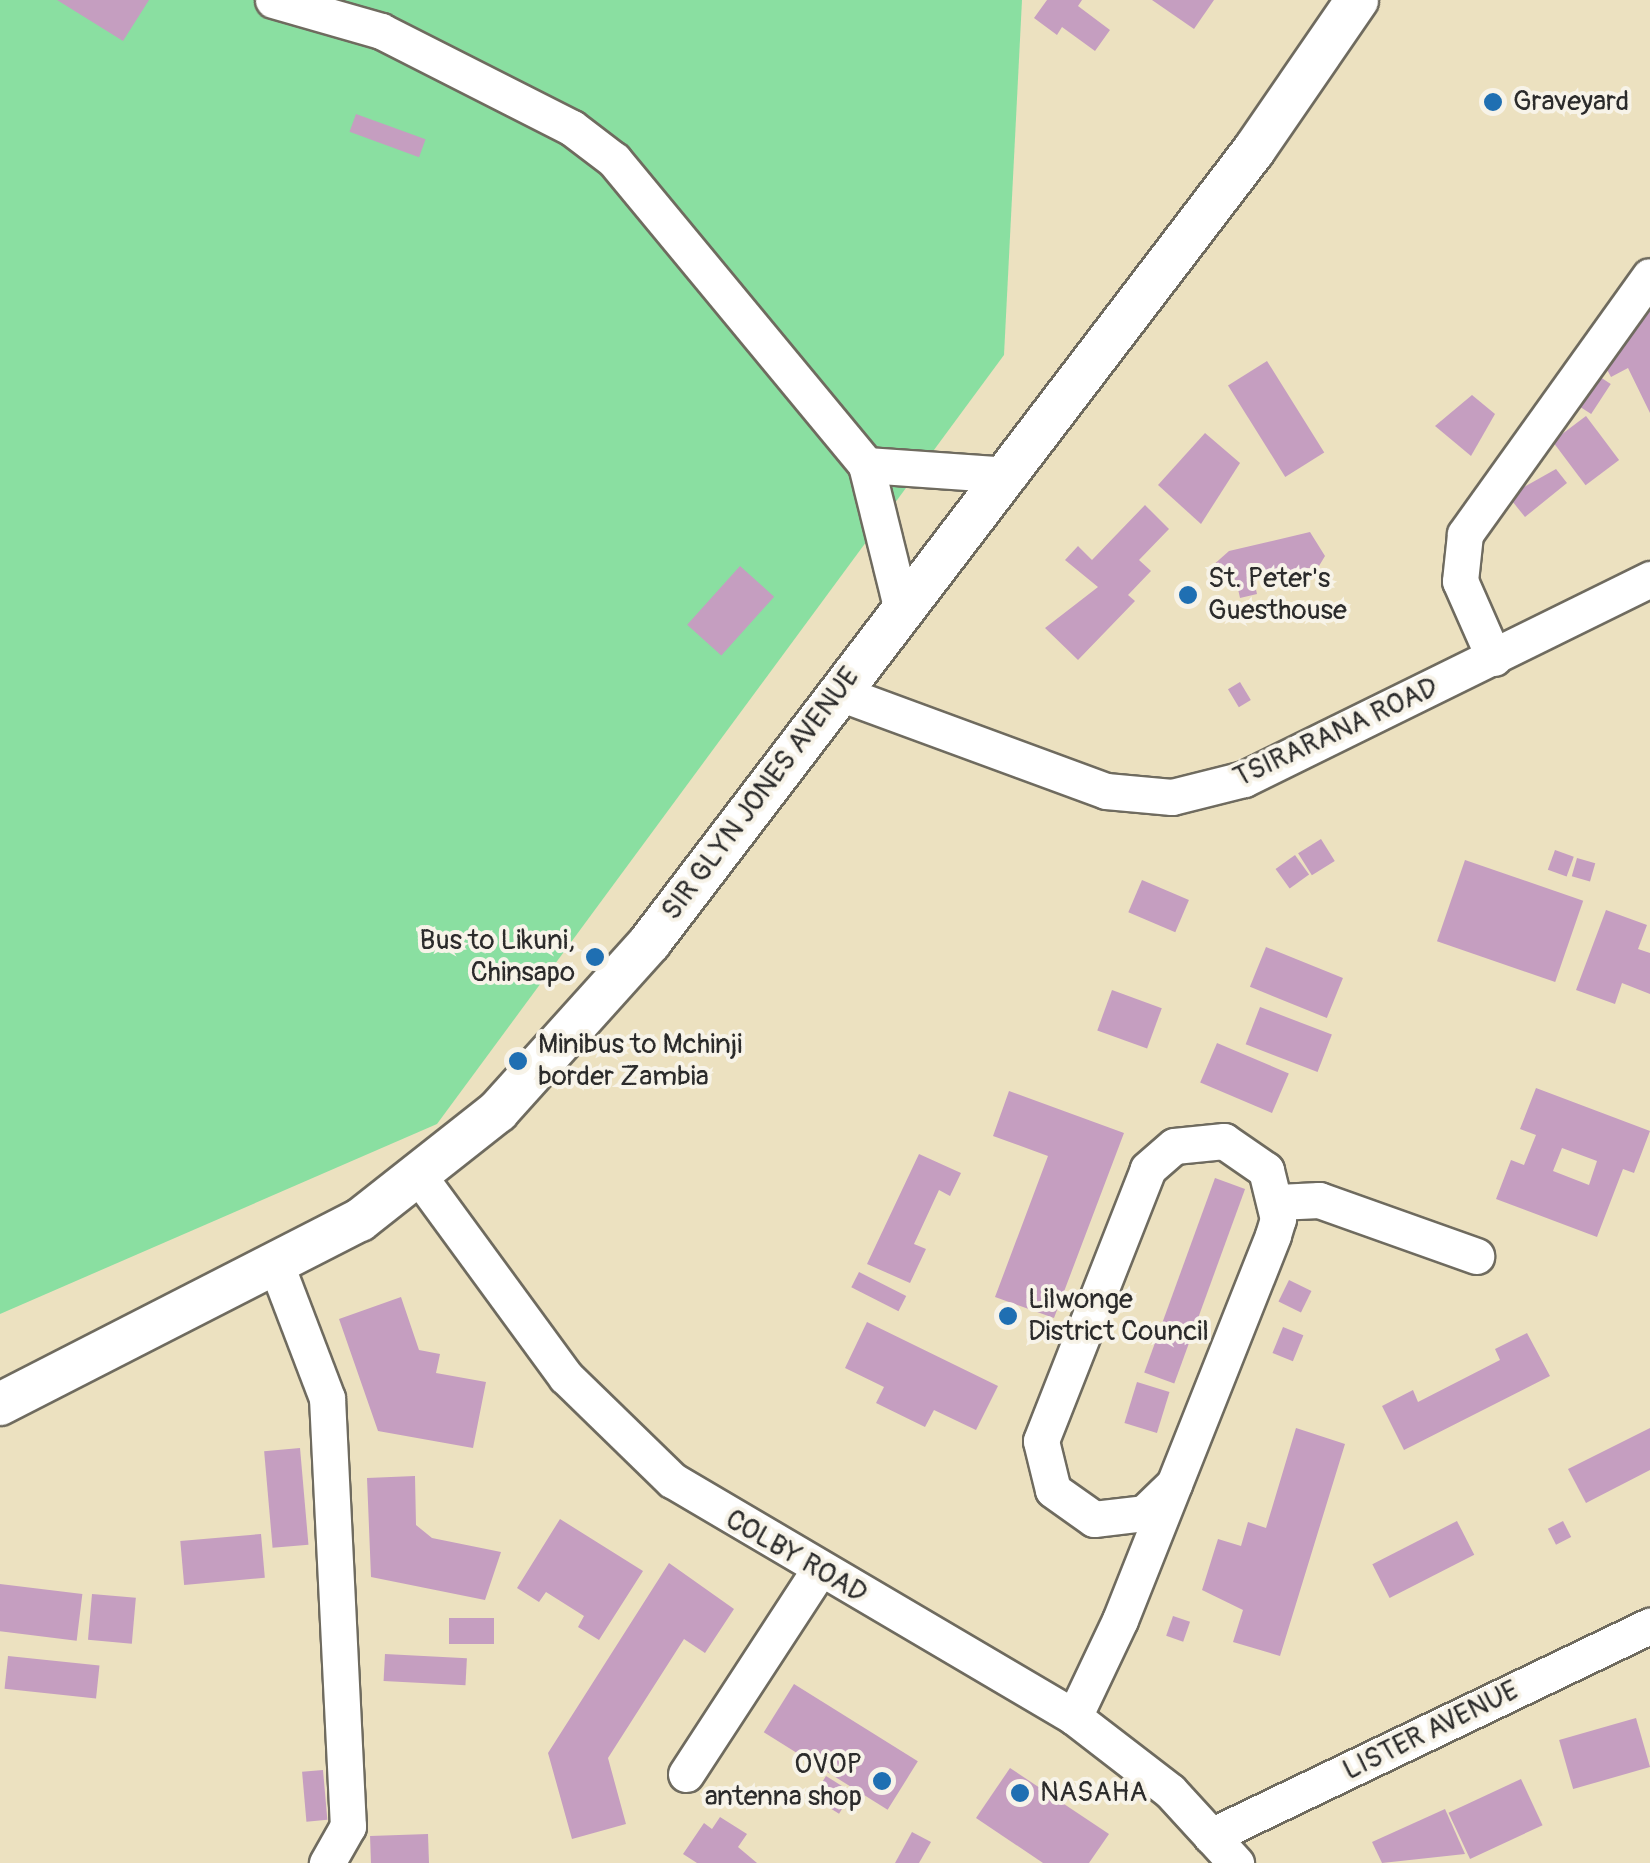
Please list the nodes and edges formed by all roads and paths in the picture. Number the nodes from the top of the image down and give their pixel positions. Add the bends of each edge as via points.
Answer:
1 (273, 0) edge
2 (1358, 0) edge
3 (1650, 276) edge
4 (866, 465) junction
5 (1010, 475) junction
6 (1650, 579) edge
7 (902, 610) junction
8 (1494, 658) junction
9 (837, 692) junction
10 (421, 1179) junction
11 (1278, 1202) junction
12 (1476, 1256) dead end
13 (276, 1267) junction
14 (0, 1404) edge
15 (1174, 1484) junction
16 (819, 1570) junction
17 (1650, 1626) edge
18 (1074, 1717) junction
19 (686, 1774) dead end
20 (1211, 1836) junction
21 (327, 1863) edge
22 (1236, 1863) edge

1 - 4 street via 381,30 572,128 614,160
2 - 5 main road, SIR GLYN JONES AVENUE
3 - 8 street via 1464,534 1460,581
4 - 5 street
4 - 7 street
5 - 7 main road, SIR GLYN JONES AVENUE
6 - 8 street, TSIRARANA ROAD
7 - 9 main road, SIR GLYN JONES AVENUE
8 - 9 street, TSIRARANA ROAD via 1244,780 1172,797 1106,791
9 - 10 main road, SIR GLYN JONES AVENUE via 650,942 498,1111
10 - 13 main road, SIR GLYN JONES AVENUE
10 - 16 street, COLBY ROAD via 601,1416 672,1480
11 - 12 street via 1319,1200
11 - 15 street
11 - 15 street via 1266,1170 1224,1141 1190,1141 1160,1156 1140,1184 1045,1424 1044,1475 1078,1513 1128,1519
13 - 14 main road, SIR GLYN JONES AVENUE
13 - 21 street via 327,1398 348,1826
15 - 18 street
16 - 18 street, COLBY ROAD
16 - 19 street
17 - 20 street, LISTER AVENUE
18 - 20 street, COLBY ROAD
20 - 22 street, COLBY ROAD

